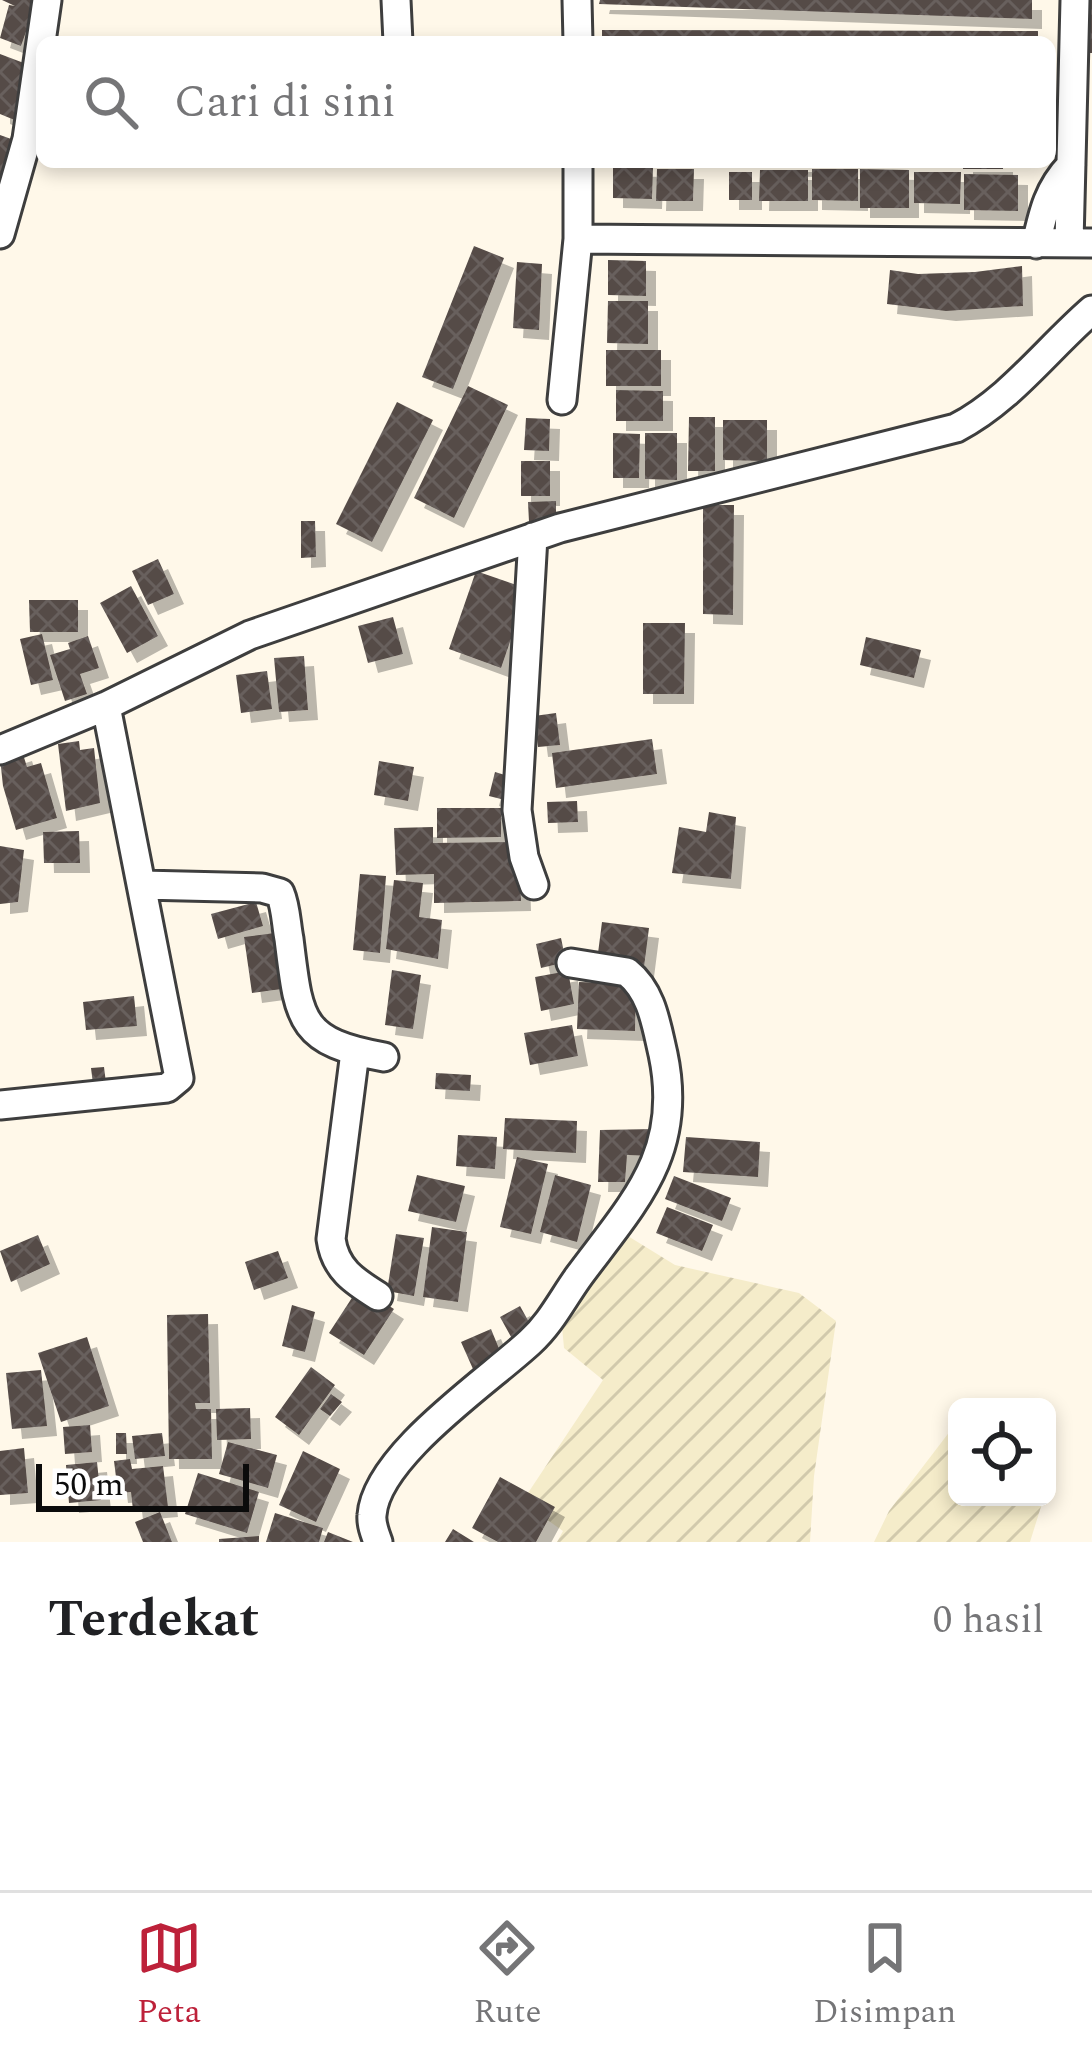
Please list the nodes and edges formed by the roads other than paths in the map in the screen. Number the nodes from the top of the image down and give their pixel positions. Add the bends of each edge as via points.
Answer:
1 (46, 0) edge
2 (396, 0) edge
3 (577, 0) edge
4 (1075, 0) edge
5 (41, 36) edge
6 (398, 36) edge
7 (578, 36) edge
8 (36, 70) edge
9 (1061, 110) edge
10 (1071, 165) junction
11 (578, 168) edge
12 (0, 234) edge
13 (578, 239) junction
14 (1081, 243) edge
15 (1036, 244) junction
16 (1092, 310) edge
17 (562, 400) dead end
18 (532, 537) junction
19 (106, 706) junction
20 (0, 750) edge
21 (142, 885) junction
22 (534, 885) dead end
23 (572, 963) dead end
24 (356, 1052) junction
25 (384, 1057) dead end
26 (0, 1105) edge
27 (378, 1296) dead end
28 (378, 1542) edge

1 - 5 street
2 - 6 street
3 - 7 street
4 - 9 street
8 - 12 street
9 - 10 street
10 - 14 street
10 - 15 street via 1045,204
11 - 13 street
13 - 15 street
13 - 17 street
14 - 15 street
16 - 18 street via 1011,391 956,428
18 - 19 street via 250,634
18 - 22 street via 517,810
19 - 20 street
19 - 21 street
21 - 24 street via 280,892 304,1018 323,1039
21 - 26 street via 179,1078 167,1088
23 - 28 street via 627,972 646,994 668,1095 660,1153 548,1322 393,1468 372,1514
24 - 25 street
24 - 27 street via 331,1239 338,1264

